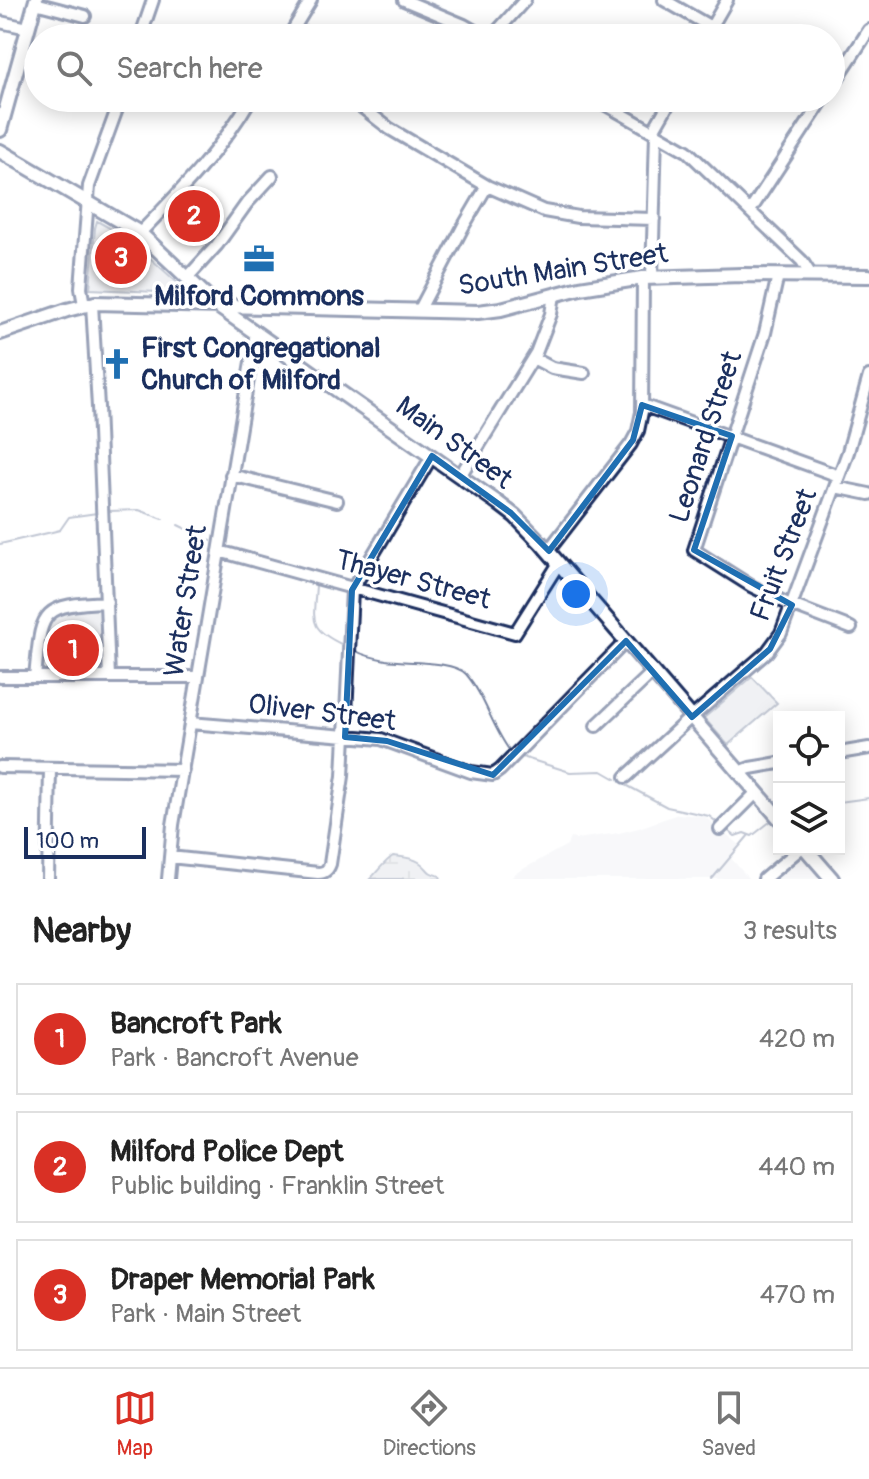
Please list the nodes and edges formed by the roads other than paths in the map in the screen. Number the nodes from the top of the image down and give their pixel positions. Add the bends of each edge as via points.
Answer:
1 (153, 0) edge
2 (311, 0) edge
3 (404, 0) edge
4 (525, 0) edge
5 (664, 0) edge
6 (727, 0) edge
7 (36, 2) edge
8 (85, 16) dead end
9 (0, 22) edge
10 (29, 24) edge
11 (145, 24) edge
12 (296, 24) edge
13 (460, 24) edge
14 (502, 24) edge
15 (706, 24) edge
16 (713, 24) edge
17 (24, 27) edge
18 (869, 30) edge
19 (24, 43) edge
20 (845, 67) edge
21 (116, 112) edge
22 (241, 112) edge
23 (368, 112) edge
24 (619, 112) edge
25 (665, 112) edge
26 (815, 112) edge
27 (0, 130) edge
28 (654, 132) junction
29 (0, 151) edge
30 (272, 176) dead end
31 (487, 186) junction
32 (88, 202) junction
33 (750, 211) junction
34 (654, 219) junction
35 (140, 233) junction
36 (778, 275) junction
37 (811, 275) junction
38 (869, 276) edge
39 (647, 277) junction
40 (187, 278) junction
41 (554, 295) junction
42 (88, 304) junction
43 (216, 305) junction
44 (419, 311) junction
45 (256, 332) junction
46 (0, 333) edge
47 (533, 358) junction
48 (584, 373) dead end
49 (869, 376) edge
50 (642, 405) junction
51 (732, 436) junction
52 (432, 456) junction
53 (231, 475) junction
54 (460, 476) junction
55 (837, 482) junction
56 (869, 494) edge
57 (337, 501) dead end
58 (219, 551) junction
59 (548, 551) junction
60 (559, 563) junction
61 (353, 588) junction
62 (107, 602) junction
63 (792, 605) junction
64 (851, 628) dead end
65 (626, 641) junction
66 (653, 672) junction
67 (0, 677) edge
68 (35, 677) junction
69 (109, 677) junction
70 (198, 677) junction
71 (692, 717) junction
72 (190, 723) junction
73 (596, 726) dead end
74 (345, 737) junction
75 (869, 748) edge
76 (845, 752) edge
77 (773, 764) edge
78 (0, 767) edge
79 (50, 768) junction
80 (183, 770) junction
81 (739, 772) junction
82 (626, 777) dead end
83 (757, 792) junction
84 (773, 811) edge
85 (720, 829) dead end
86 (793, 855) edge
87 (811, 855) edge
88 (170, 857) junction
89 (48, 879) edge
90 (168, 879) edge
91 (764, 879) edge
92 (832, 879) edge

1 - 11 street
2 - 12 street
3 - 13 street
4 - 14 street
5 - 15 street
6 - 16 street
7 - 8 street
7 - 10 main road
9 - 17 street
18 - 20 street
19 - 27 main road
21 - 32 street
22 - 35 street via 191,179
23 - 31 street
24 - 28 street
25 - 28 street
26 - 33 street
28 - 33 street via 687,151
28 - 34 street
29 - 32 main road, Main Street
30 - 40 street
31 - 34 street via 555,214
31 - 44 street
32 - 35 main road, Main Street
32 - 42 street via 81,288
33 - 37 street
34 - 39 street
35 - 40 main road, Main Street
36 - 37 main road, South Main Street
36 - 39 main road, South Main Street
36 - 51 street, Leonard Street
37 - 38 main road, South Main Street
39 - 41 main road, South Main Street
39 - 50 street
40 - 43 main road, Main Street
41 - 44 main road, South Main Street via 478,312
41 - 47 street
42 - 43 main road, South Main Street
42 - 46 main road, South Main Street
42 - 62 street via 95,331
43 - 44 main road, South Main Street
43 - 45 main road, Main Street
45 - 52 main road, Main Street
45 - 53 street, Water Street
47 - 48 street via 552,368
47 - 54 street
49 - 55 street, Fruit Street
50 - 51 street
50 - 59 street via 633,440
51 - 55 street
51 - 63 street, Leonard Street via 694,550
52 - 54 main road, Main Street
52 - 61 street
53 - 57 street
53 - 58 street, Water Street
54 - 59 main road, Main Street via 515,516
55 - 56 street
55 - 63 street, Fruit Street
58 - 61 street, Thayer Street
58 - 70 street, Water Street
59 - 60 main road, Main Street
60 - 61 street, Thayer Street via 515,633
60 - 65 main road, Main Street
61 - 74 street
62 - 68 street via 62,606 49,614 41,627
62 - 69 street
63 - 64 street
63 - 71 street, Fruit Street via 770,649
65 - 66 main road, Main Street
65 - 74 street, Oliver Street via 493,775 387,741
66 - 71 main road, Main Street
66 - 73 street
67 - 68 street
68 - 69 street
69 - 70 street
70 - 72 street, Water Street
71 - 81 main road, Main Street
71 - 82 street, Fruit Street
72 - 74 street, Oliver Street
72 - 80 street, Water Street
74 - 88 street via 339,811 324,872
75 - 76 street
77 - 81 street
78 - 79 street
79 - 80 street
79 - 89 street
80 - 88 street, Water Street
81 - 83 main road, Main Street
83 - 84 main road, Main Street
83 - 85 street
86 - 91 street
87 - 92 main road
88 - 90 street, Water Street

